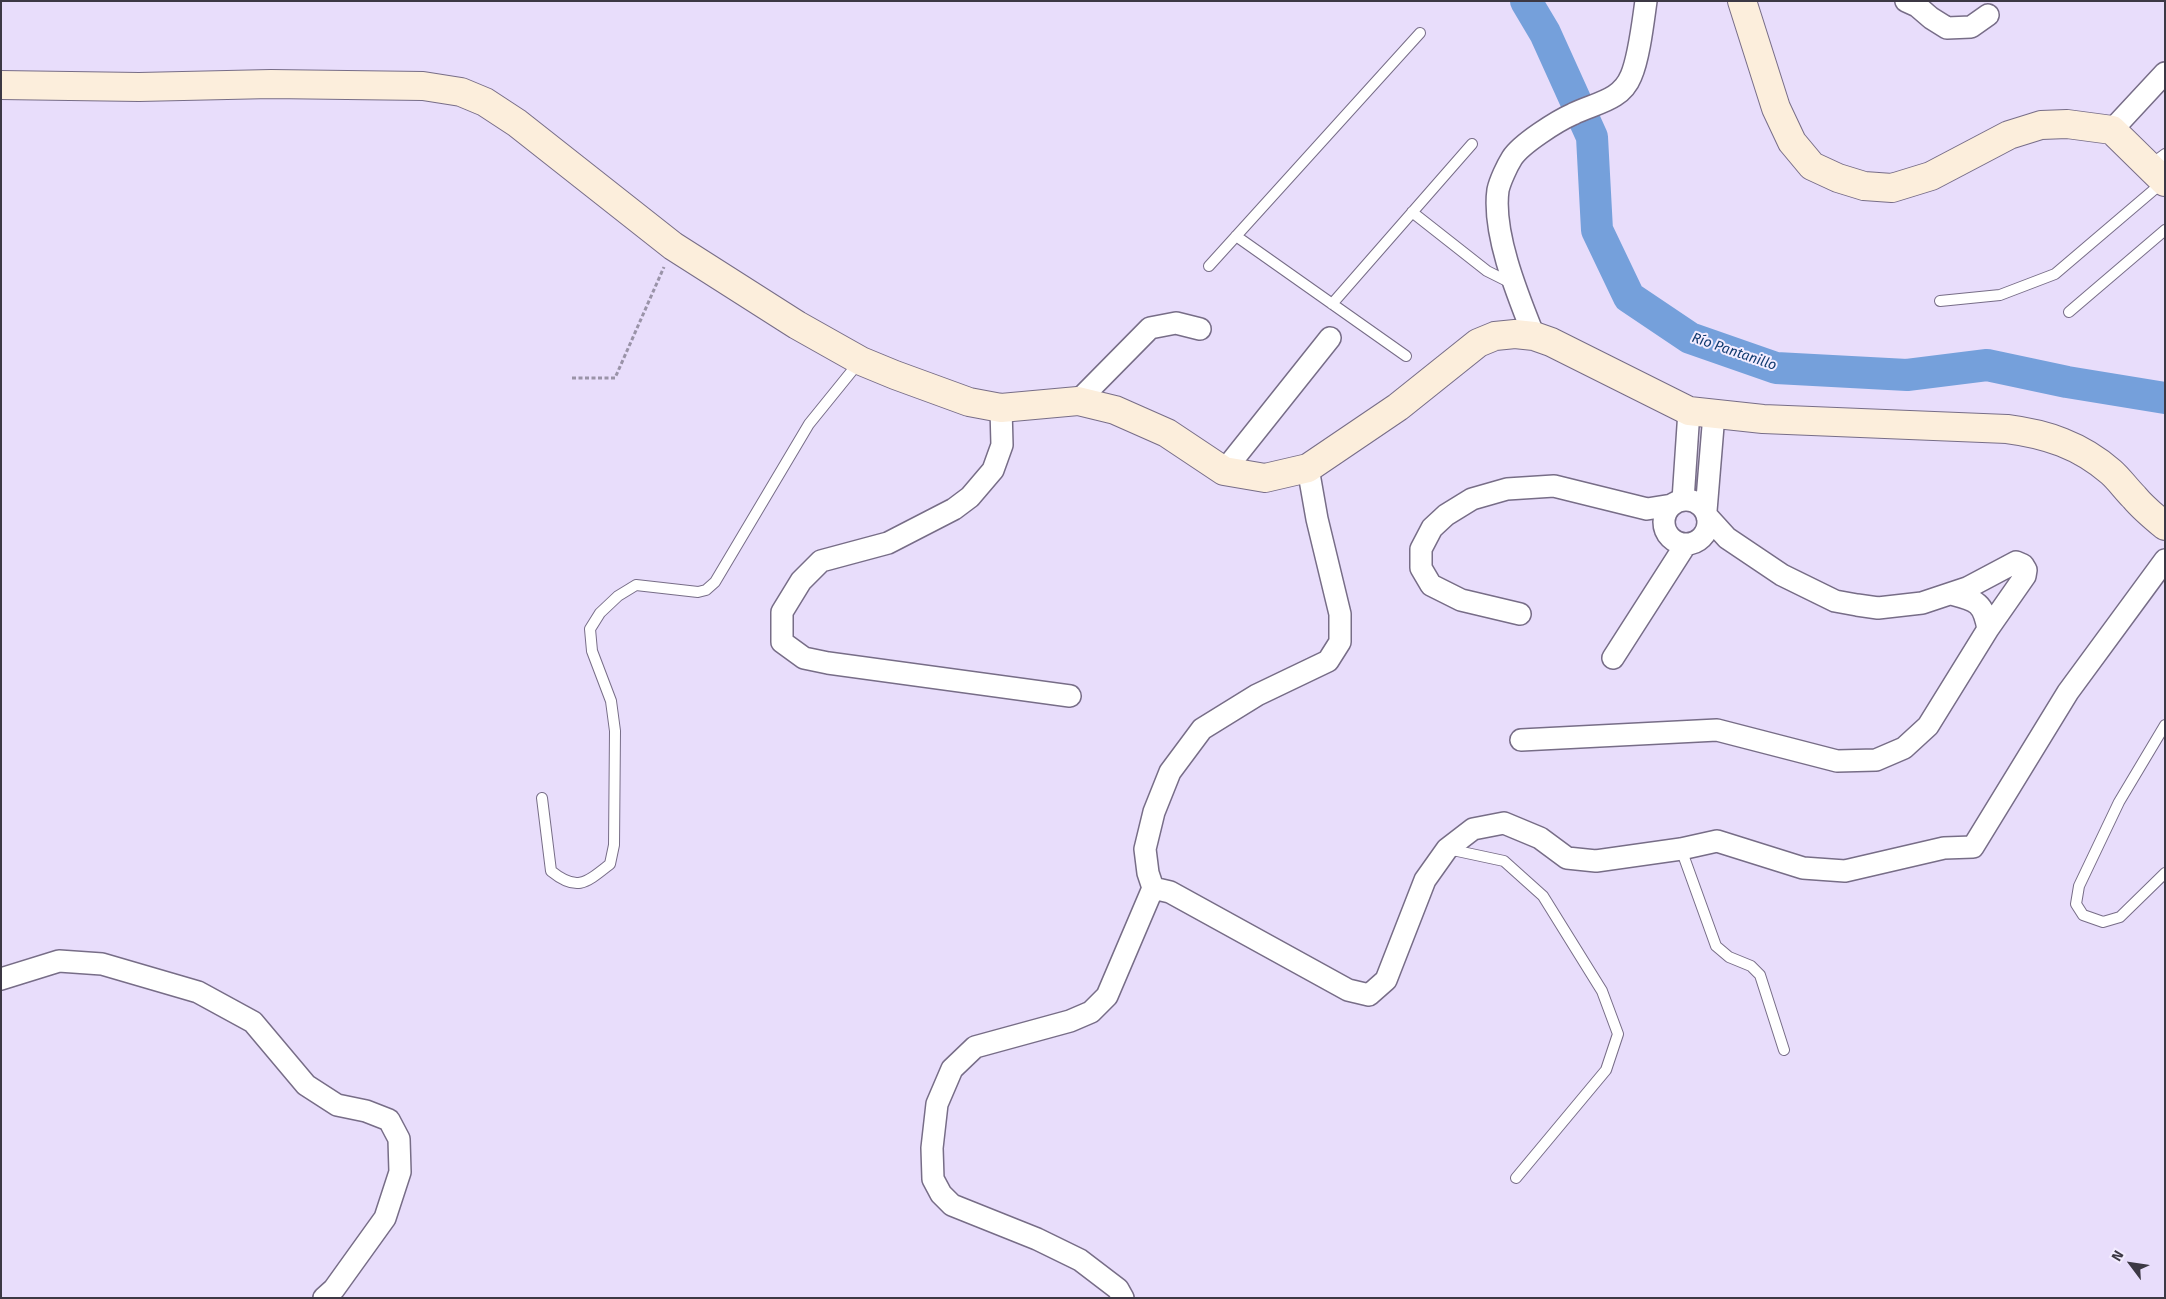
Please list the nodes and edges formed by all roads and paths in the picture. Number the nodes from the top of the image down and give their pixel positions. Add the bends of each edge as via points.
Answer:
1 (1646, 1) edge
2 (1742, 1) edge
3 (1906, 1) edge
4 (1988, 15) dead end
5 (1420, 33) dead end
6 (2165, 73) edge
7 (1, 85) edge
8 (2112, 130) junction
9 (1472, 144) dead end
10 (2161, 171) edge
11 (1412, 212) junction
12 (2165, 230) edge
13 (1236, 236) junction
14 (673, 246) junction
15 (1210, 266) dead end
16 (1514, 284) junction
17 (1940, 301) dead end
18 (1332, 304) junction
19 (2069, 312) dead end
20 (1200, 329) dead end
21 (1534, 336) junction
22 (1330, 338) dead end
23 (1406, 356) dead end
24 (861, 361) junction
25 (572, 378) dead end
26 (1078, 401) junction
27 (1002, 408) junction
28 (1701, 412) junction
29 (1308, 468) junction
30 (1224, 472) junction
31 (1677, 502) junction
32 (1647, 509) junction
33 (1706, 514) junction
34 (2165, 526) edge
35 (1727, 538) junction
36 (1679, 544) junction
37 (2165, 560) edge
38 (1951, 594) junction
39 (1520, 614) dead end
40 (1988, 629) junction
41 (1613, 658) dead end
42 (1070, 696) dead end
43 (2165, 726) edge
44 (1521, 740) dead end
45 (542, 798) dead end
46 (1447, 849) junction
47 (1682, 849) junction
48 (2165, 873) edge
49 (1154, 888) junction
50 (1, 979) edge
51 (1784, 1050) dead end
52 (1516, 1178) dead end
53 (324, 1298) edge
54 (1123, 1298) edge

1 - 16 street via 1631,76 1618,94 1544,131 1512,157 1498,189 1499,226
2 - 8 street via 1776,108 1792,142 1812,166 1838,178 1864,186 1892,188 1931,176 2010,135 2041,125 2067,124
3 - 4 street via 1947,28 1971,27
5 - 13 lane
6 - 8 street
7 - 14 street via 423,86 461,92 485,102 516,123
8 - 10 street
9 - 11 lane
10 - 17 lane via 2055,274 2000,295
11 - 16 lane via 1487,271
11 - 18 lane
12 - 19 lane
13 - 15 lane
13 - 18 lane
14 - 24 street via 797,325
14 - 25 path via 615,378
16 - 21 street
18 - 23 lane
20 - 26 street via 1176,323 1150,328
21 - 28 street
21 - 29 street via 1495,336 1478,343 1398,407
22 - 30 street
24 - 27 street via 969,402
24 - 45 lane via 809,424 715,582 698,592 636,585 600,613 590,629 592,651 611,701 615,731 614,845 610,864 591,879 574,884 564,882 551,871
26 - 27 street
26 - 30 street via 1114,410 1167,433
27 - 42 street via 1002,445 993,470 970,497 954,509 888,543 821,561 801,581 782,612 782,642 804,658 828,663
28 - 31 street
28 - 33 street
28 - 34 street via 1763,419 2006,429 2046,435 2068,444 2112,472
29 - 30 street via 1265,478
29 - 49 street via 1340,614 1340,642 1328,661 1256,695 1202,729 1170,772 1154,812 1146,849 1148,873
31 - 32 street
31 - 33 street via 1696,502
31 - 36 street via 1665,515 1664,522
32 - 36 street
32 - 39 street via 1554,486 1507,489 1472,499 1446,515 1432,528 1421,549 1421,568 1431,585 1461,600
33 - 35 street
33 - 36 street via 1708,524 1700,539
35 - 36 street
35 - 38 street via 1782,575 1835,601 1878,608 1922,603
36 - 41 street
37 - 47 street via 2068,692 1972,847 1944,848 1845,871 1803,868 1717,841
38 - 40 street via 1980,604
38 - 40 street via 2008,565 2016,562 2023,565 2025,576
40 - 44 street via 1928,726 1904,748 1876,760 1837,761 1717,730
43 - 48 lane via 2119,802 2078,886 2076,904 2083,915 2102,922 2120,917
46 - 47 street via 1473,829 1504,823 1540,838 1567,858 1596,861
46 - 49 street via 1425,880 1386,980 1369,995 1348,990 1170,892
46 - 52 lane via 1504,861 1543,896 1602,991 1618,1034 1606,1070
47 - 51 lane via 1716,946 1729,958 1751,966 1760,975
49 - 54 street via 1107,996 1091,1012 1070,1021 975,1047 952,1069 937,1104 932,1148 933,1178 941,1194 952,1205 1080,1260 1118,1289
50 - 53 street via 60,961 102,964 198,992 252,1022 314,1090 337,1105 389,1120 399,1138 400,1172 385,1218

